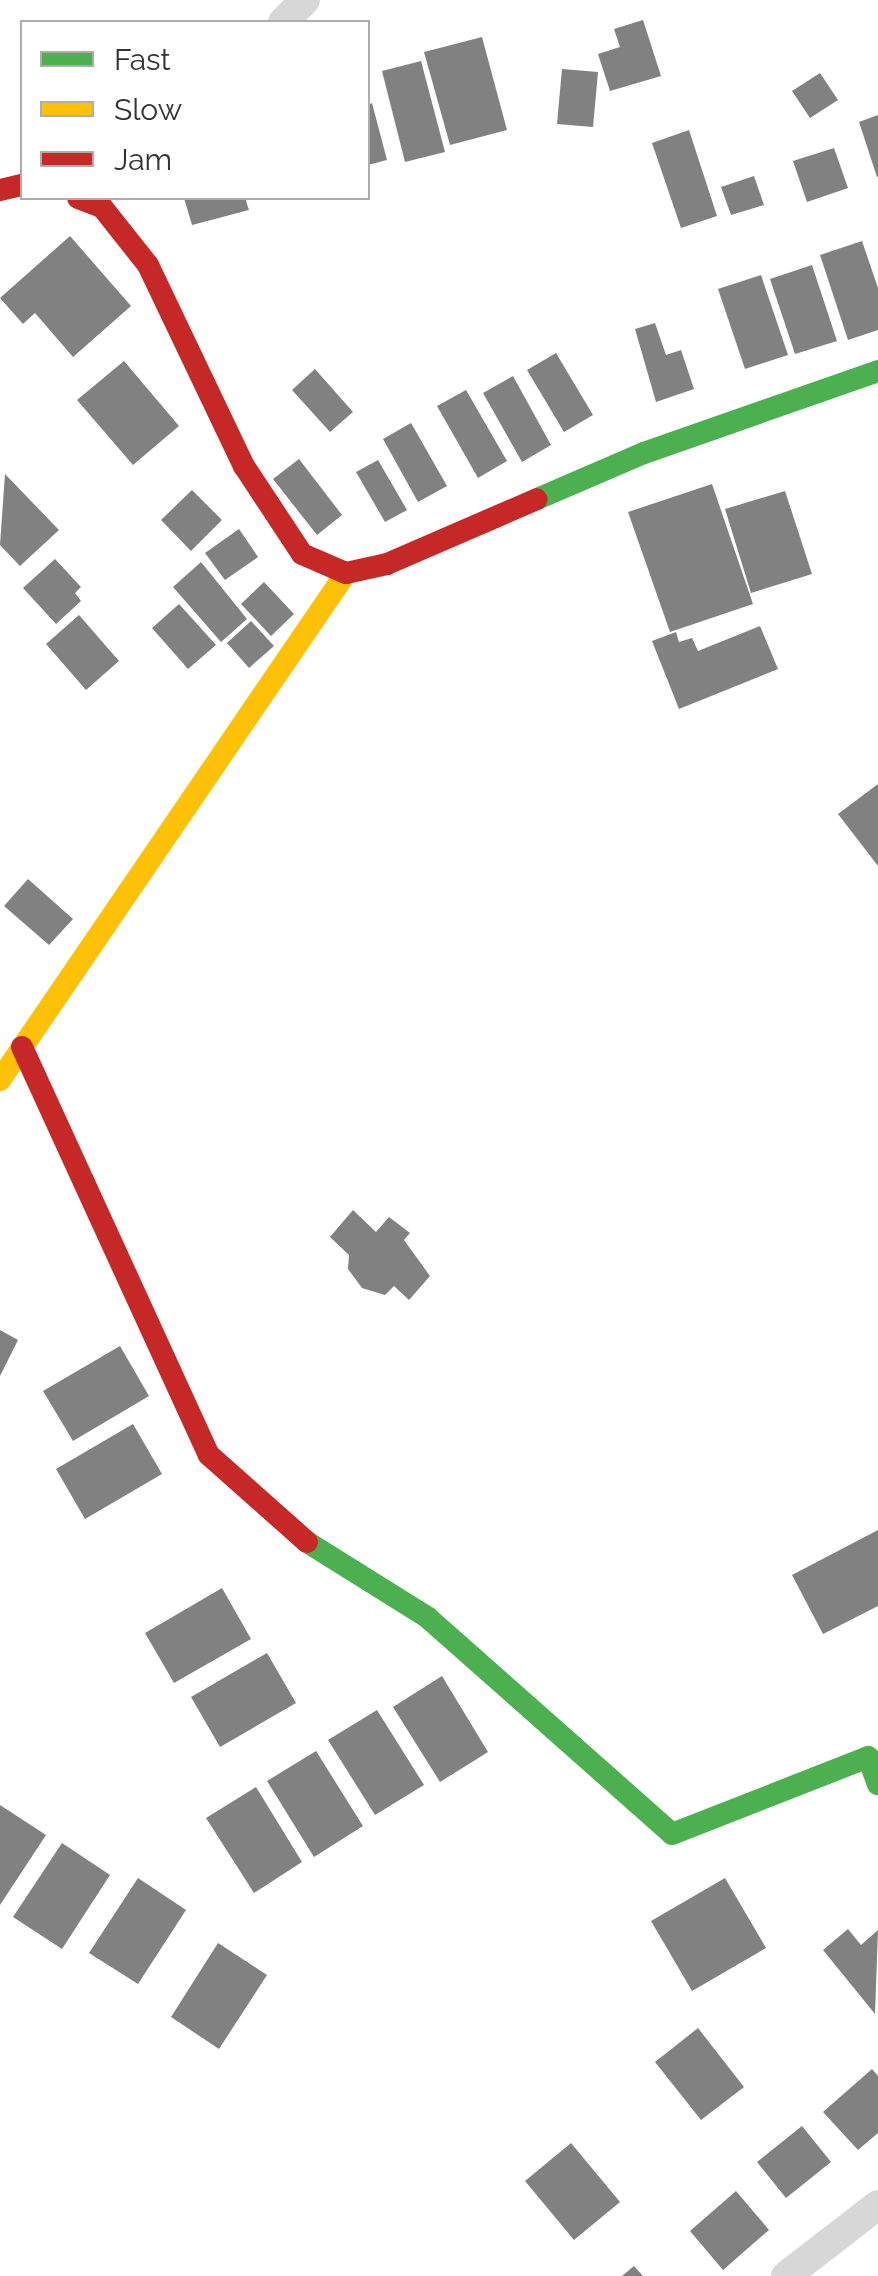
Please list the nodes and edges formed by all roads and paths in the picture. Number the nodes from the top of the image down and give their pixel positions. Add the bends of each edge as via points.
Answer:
1 (304, 0) edge
2 (284, 20) edge
3 (97, 201) edge
4 (878, 371) edge
5 (346, 573) junction
6 (22, 1047) junction
7 (0, 1080) edge
8 (875, 1764) edge
9 (878, 2205) edge
10 (786, 2276) edge

1 - 2 street
3 - 5 street via 148,264 244,466 302,554
4 - 5 street via 644,454 387,564
5 - 6 street
6 - 7 street
6 - 8 street via 209,1455 292,1532 427,1617 672,1834
9 - 10 street

